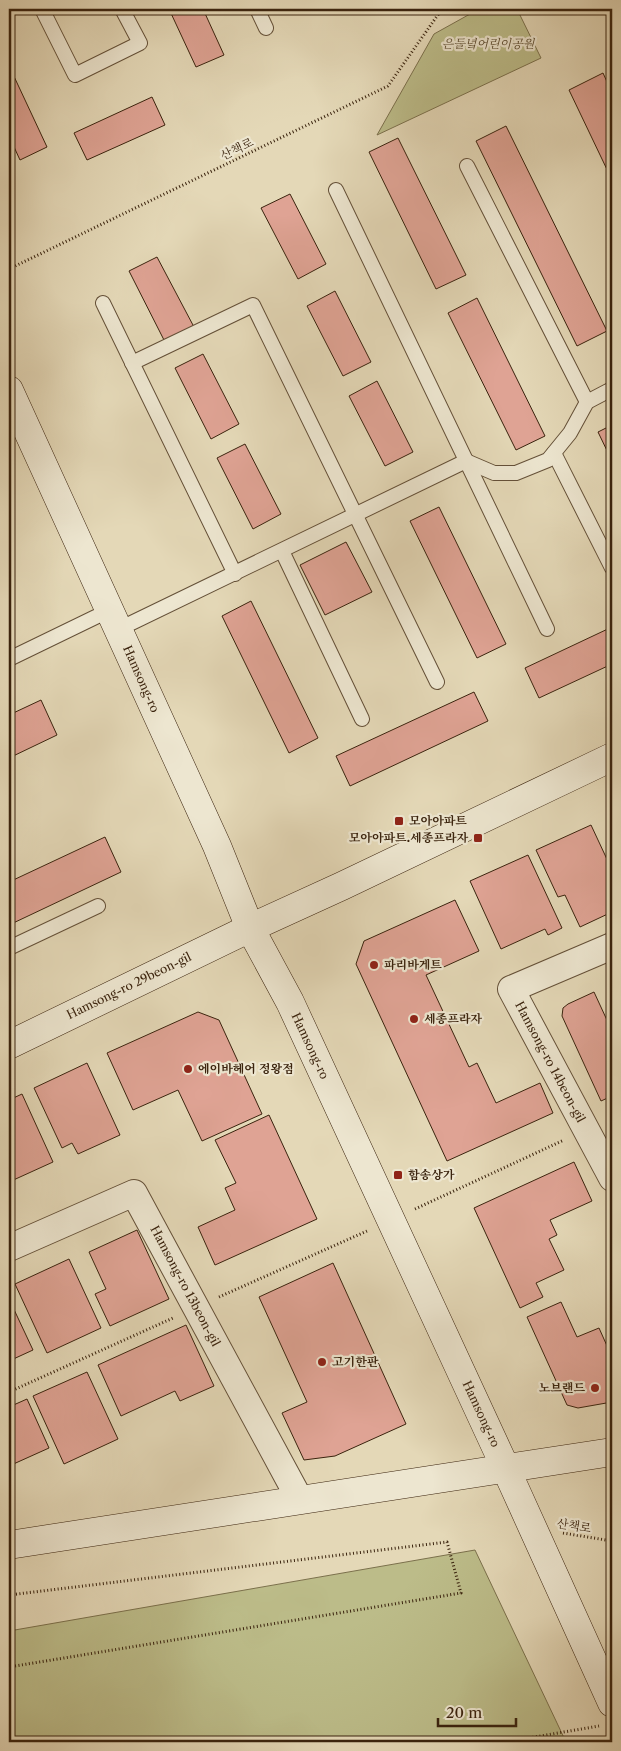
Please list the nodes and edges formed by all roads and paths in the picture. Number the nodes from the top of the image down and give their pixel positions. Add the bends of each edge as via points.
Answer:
1 (42, 9) edge
2 (122, 9) edge
3 (257, 9) edge
4 (442, 9) edge
5 (266, 28) dead end
6 (467, 166) dead end
7 (336, 190) dead end
8 (9, 269) edge
9 (103, 303) dead end
10 (132, 363) junction
11 (612, 389) edge
12 (9, 390) edge
13 (587, 402) junction
14 (554, 453) junction
15 (466, 461) junction
16 (355, 515) junction
17 (282, 551) junction
18 (612, 568) edge
19 (235, 574) junction
20 (114, 620) junction
21 (547, 628) dead end
22 (9, 659) edge
23 (437, 682) dead end
24 (362, 719) dead end
25 (612, 757) edge
26 (98, 906) dead end
27 (250, 928) junction
28 (612, 946) edge
29 (9, 948) edge
30 (9, 1045) edge
31 (586, 1130) junction
32 (612, 1178) edge
33 (391, 1220) junction
34 (9, 1248) edge
35 (612, 1452) edge
36 (506, 1468) junction
37 (300, 1500) junction
38 (534, 1529) junction
39 (612, 1541) edge
40 (9, 1545) edge
41 (9, 1596) edge
42 (9, 1667) edge
43 (607, 1714) edge
44 (505, 1742) edge

1 - 2 lane via 75,75 140,43
3 - 5 lane
4 - 8 path, 산책로 via 388,86
6 - 13 lane
7 - 15 lane
9 - 10 lane
10 - 16 lane via 253,305
10 - 19 lane
11 - 13 lane
12 - 20 main road, Hamsong-ro
13 - 14 lane via 570,433
14 - 15 lane via 548,460 516,473 494,473
14 - 18 lane
15 - 16 lane
15 - 21 lane
16 - 17 lane
16 - 23 lane
17 - 19 lane
17 - 24 lane
19 - 20 lane
20 - 22 lane
20 - 27 main road, Hamsong-ro
25 - 27 main road, Hamsong-ro 29beon-gil
26 - 29 lane
27 - 30 main road, Hamsong-ro 29beon-gil
27 - 33 main road, Hamsong-ro via 290,1002
28 - 31 street, Hamsong-ro 14beon-gil via 511,989
31 - 32 street, Hamsong-ro 14beon-gil
31 - 33 path
33 - 36 main road, Hamsong-ro
34 - 37 street, Hamsong-ro 13beon-gil via 134,1193
35 - 36 main road
36 - 37 main road
36 - 38 main road, Hamsong-ro
37 - 40 main road
38 - 39 path, 산책로
38 - 43 main road, Hamsong-ro
41 - 42 path via 447,1542 461,1593
43 - 44 path

